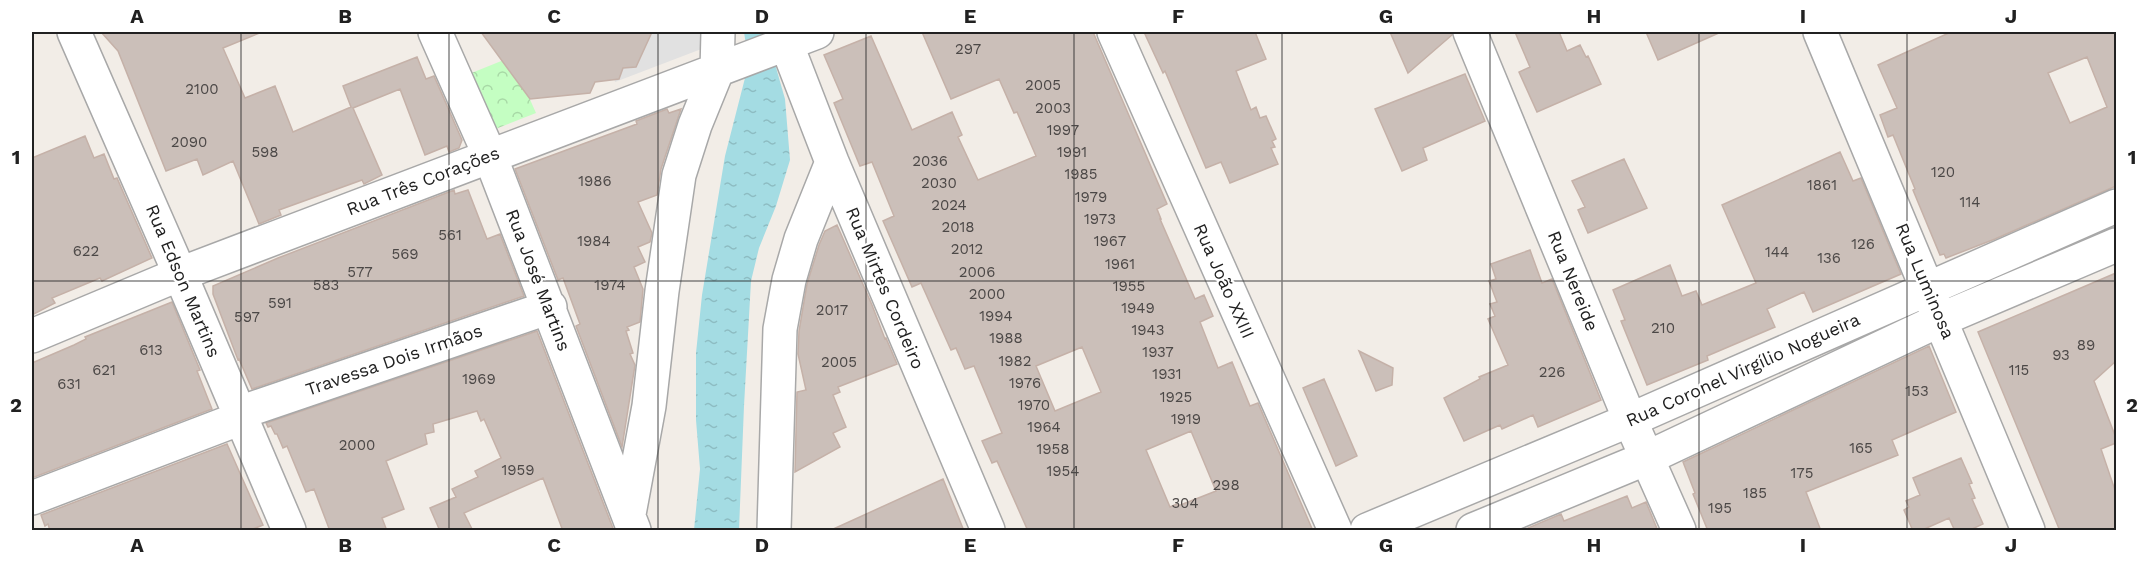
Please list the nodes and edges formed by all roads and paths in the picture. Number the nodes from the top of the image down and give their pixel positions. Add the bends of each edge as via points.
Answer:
1 (74, 32) edge
2 (435, 32) edge
3 (718, 32) edge
4 (817, 32) edge
5 (1114, 32) edge
6 (1470, 32) edge
7 (1820, 32) edge
8 (788, 37) edge
9 (717, 71) junction
10 (490, 156) junction
11 (832, 162) junction
12 (2116, 206) edge
13 (2116, 245) edge
14 (180, 274) junction
15 (1927, 289) junction
16 (550, 308) junction
17 (1942, 319) junction
18 (32, 336) edge
19 (240, 416) junction
20 (1630, 420) junction
21 (1647, 458) junction
22 (32, 498) edge
23 (632, 522) edge
24 (277, 527) edge
25 (774, 531) edge
26 (988, 531) edge
27 (1335, 531) edge
28 (1368, 531) edge
29 (1473, 531) edge
30 (1679, 531) edge
31 (2028, 531) edge

1 - 14 street, Rua Edson Martins
2 - 10 street, Rua José Martins
3 - 9 street
4 - 8 street, Rua Três Corações
5 - 27 street, Rua João XXIII
6 - 20 street, Rua Nereide
7 - 15 street, Rua Luminosa
8 - 9 street, Rua Três Corações
8 - 11 street, Rua Mirtes Cordeiro
9 - 10 street, Rua Três Corações
9 - 23 street via 679,175
10 - 14 street, Rua Três Corações
10 - 16 street, Rua José Martins
11 - 25 street via 801,239 780,329
11 - 26 street, Rua Mirtes Cordeiro
12 - 15 street, Rua Coronel Virgílio Nogueira
13 - 17 street, Rua Coronel Virgílio Nogueira
14 - 18 street, Rua Três Corações
14 - 19 street, Rua Edson Martins
15 - 17 street, Rua Luminosa
15 - 20 street, Rua Coronel Virgílio Nogueira
16 - 19 street, Travessa Dois Irmãos
16 - 23 street, Rua José Martins
17 - 21 street, Rua Coronel Virgílio Nogueira
17 - 31 street, Rua Luminosa
19 - 22 street, Travessa Dois Irmãos
19 - 24 street, Rua Edson Martins
20 - 21 street, Rua Nereide
20 - 28 street, Rua Coronel Virgílio Nogueira
21 - 29 street, Rua Coronel Virgílio Nogueira
21 - 30 street, Rua Nereide

